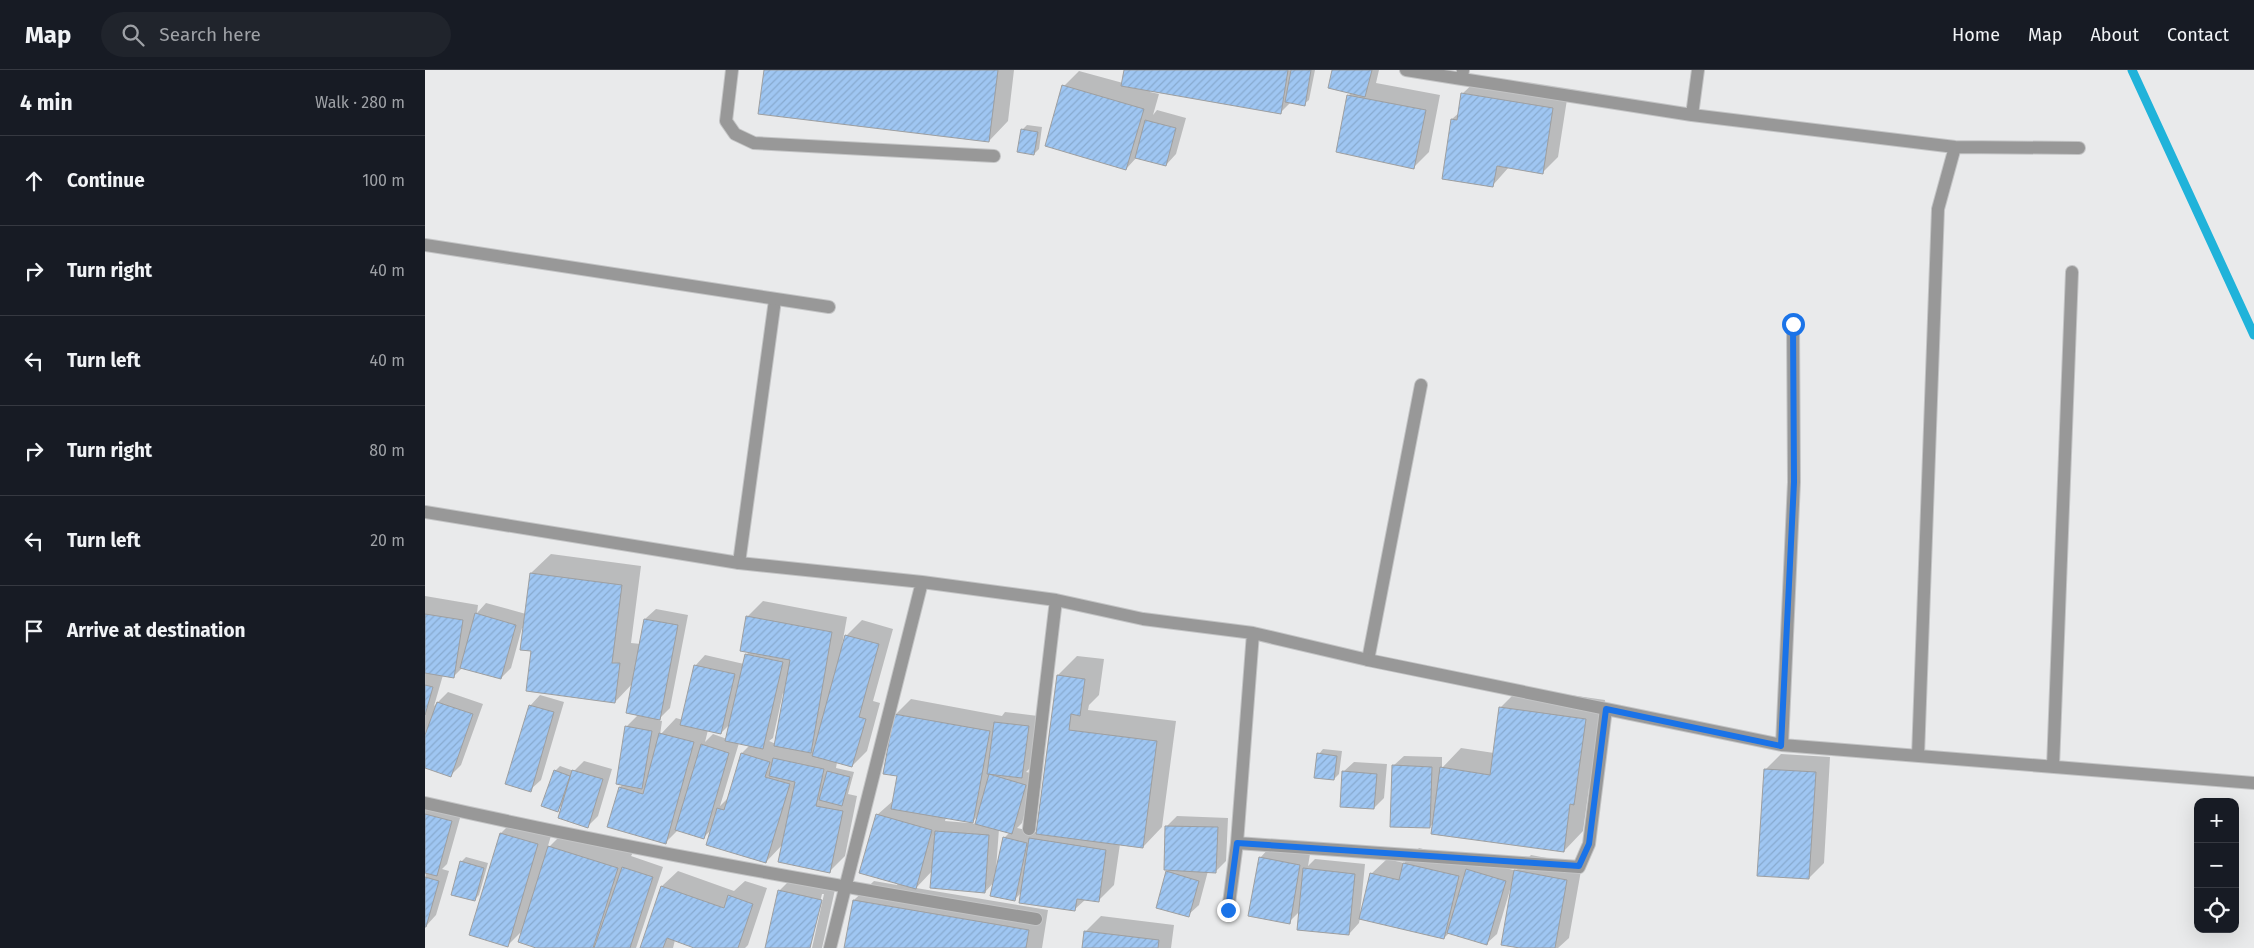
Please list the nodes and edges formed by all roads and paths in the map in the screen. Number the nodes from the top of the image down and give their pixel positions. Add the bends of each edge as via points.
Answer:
1 (732, 70) edge
2 (1407, 70) edge
3 (1698, 70) edge
4 (1462, 74) edge
5 (1691, 114) junction
6 (1955, 147) junction
7 (2079, 148) dead end
8 (994, 156) dead end
9 (425, 246) edge
10 (2072, 272) dead end
11 (775, 300) junction
12 (829, 307) dead end
13 (1793, 324) dead end
14 (1421, 385) dead end
15 (425, 512) edge
16 (739, 563) junction
17 (922, 582) junction
18 (1056, 600) junction
19 (1253, 633) junction
20 (1368, 660) junction
21 (1606, 709) junction
22 (1781, 746) junction
23 (1917, 756) junction
24 (2053, 767) junction
25 (2254, 783) edge
26 (425, 803) edge
27 (1029, 829) dead end
28 (1237, 843) junction
29 (847, 887) junction
30 (1228, 910) dead end
31 (1035, 919) dead end
32 (830, 948) edge

1 - 8 street via 726,120 735,134 754,143
2 - 4 street
3 - 5 street
4 - 5 street
5 - 6 street
6 - 7 street
6 - 23 street via 1938,209
9 - 11 street
10 - 24 street
11 - 12 street
11 - 16 street
13 - 22 street via 1794,482
14 - 20 street
15 - 16 street
16 - 17 street
17 - 18 street
17 - 29 street
18 - 19 street via 1143,619
18 - 27 street
19 - 20 street
19 - 28 street
20 - 21 street
21 - 22 street
21 - 28 street via 1589,844 1579,866
22 - 23 street
23 - 24 street
24 - 25 street
26 - 29 street via 535,828
28 - 30 street
29 - 31 street
29 - 32 street

